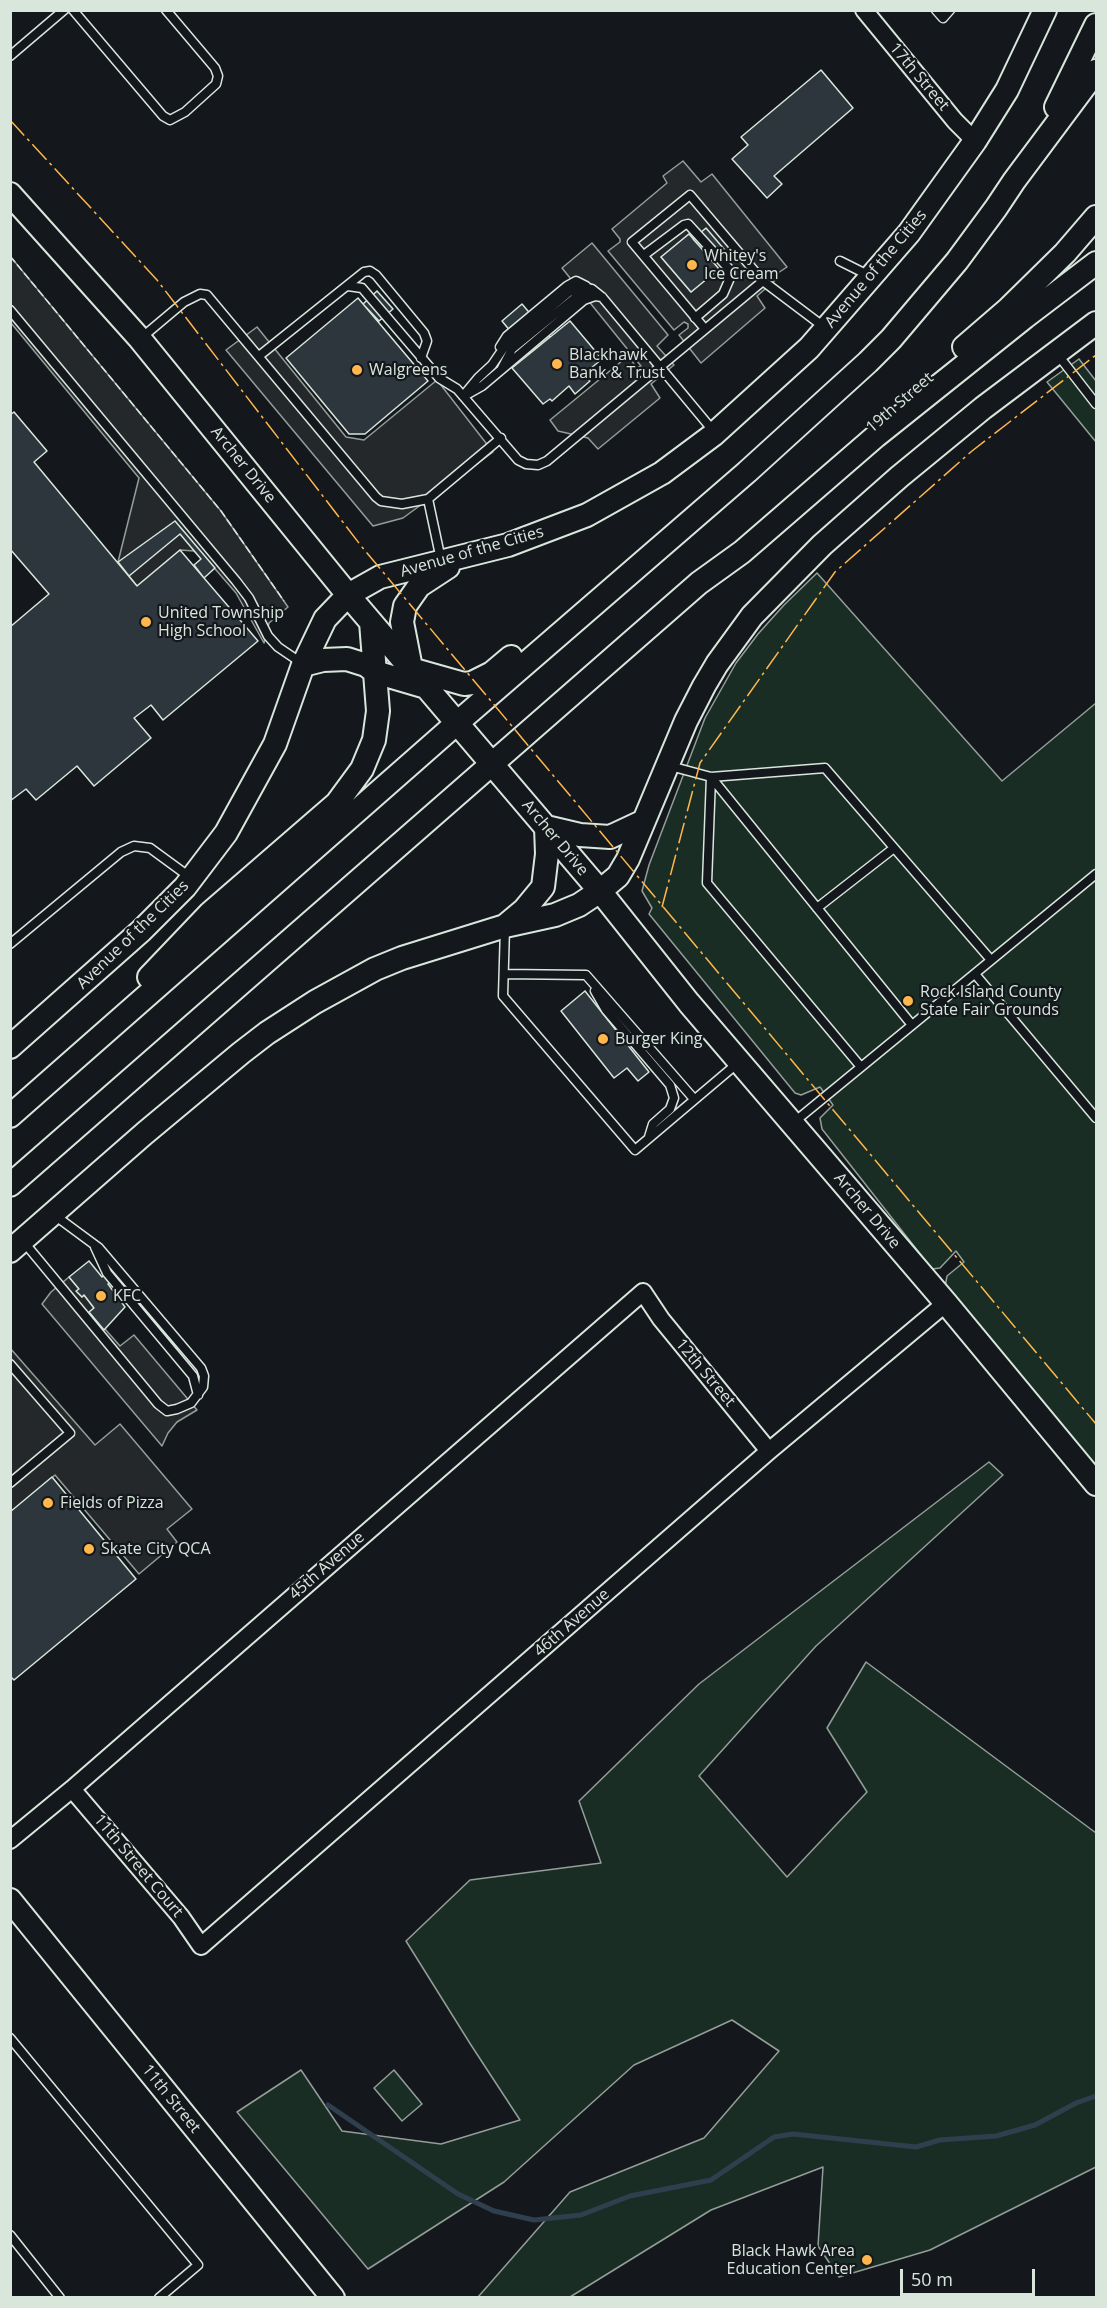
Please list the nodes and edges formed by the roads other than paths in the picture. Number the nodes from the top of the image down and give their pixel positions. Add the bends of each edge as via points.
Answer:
1 (64, 10) edge
2 (73, 10) edge
3 (166, 10) edge
4 (864, 10) edge
5 (936, 10) edge
6 (950, 10) edge
7 (1045, 10) edge
8 (1096, 25) edge
9 (10, 57) edge
10 (1096, 71) edge
11 (975, 141) junction
12 (1014, 181) junction
13 (10, 194) edge
14 (1096, 217) edge
15 (644, 255) junction
16 (840, 261) dead end
17 (1096, 264) edge
18 (871, 277) junction
19 (763, 281) junction
20 (348, 286) junction
21 (590, 288) junction
22 (602, 297) junction
23 (10, 310) edge
24 (695, 318) junction
25 (1096, 323) edge
26 (826, 328) junction
27 (705, 329) junction
28 (140, 339) junction
29 (1056, 352) junction
30 (259, 356) junction
31 (421, 358) junction
32 (660, 367) junction
33 (501, 370) junction
34 (463, 396) junction
35 (1096, 404) edge
36 (795, 428) junction
37 (715, 433) junction
38 (501, 438) junction
39 (428, 499) junction
40 (471, 554) junction
41 (442, 562) junction
42 (699, 583) junction
43 (348, 595) junction
44 (371, 622) junction
45 (303, 665) junction
46 (411, 669) junction
47 (375, 672) junction
48 (426, 687) junction
49 (457, 723) junction
50 (492, 764) junction
51 (667, 765) junction
52 (711, 777) junction
53 (460, 792) junction
54 (642, 822) junction
55 (546, 827) junction
56 (894, 848) junction
57 (1096, 874) edge
58 (191, 878) junction
59 (600, 891) junction
60 (817, 908) junction
61 (505, 926) junction
62 (10, 944) edge
63 (991, 960) junction
64 (504, 974) junction
65 (975, 974) junction
66 (586, 975) junction
67 (208, 1013) dead end
68 (912, 1025) junction
69 (10, 1047) edge
70 (739, 1062) junction
71 (71, 1063) junction
72 (861, 1067) junction
73 (694, 1099) junction
74 (10, 1116) edge
75 (1096, 1118) edge
76 (792, 1124) junction
77 (649, 1138) junction
78 (10, 1185) edge
79 (52, 1214) junction
80 (17, 1246) edge
81 (643, 1292) joint
82 (946, 1303) junction
83 (10, 1364) edge
84 (769, 1451) junction
85 (10, 1483) edge
86 (1096, 1484) edge
87 (72, 1789) junction
88 (10, 1840) edge
89 (10, 1900) edge
90 (201, 1946) joint
91 (10, 2038) edge
92 (10, 2235) edge
93 (60, 2298) edge
94 (159, 2298) edge
95 (333, 2298) edge

1 - 9 lane
2 - 3 lane via 167,120 185,112 216,84 218,76
4 - 11 street, 17th Street
5 - 6 lane via 943,18
7 - 11 street, Avenue of the Cities via 1007,90
8 - 12 street
10 - 12 street
11 - 18 street, Avenue of the Cities via 923,214
12 - 36 street via 957,261 891,339
13 - 28 street, Archer Drive
14 - 42 street, 19th Street via 1008,309 741,541
15 - 19 lane via 632,242 690,195
15 - 24 lane
15 - 24 lane via 688,224 730,270 723,294
16 - 18 lane
17 - 42 street via 1024,317 742,552
18 - 26 street, Avenue of the Cities
19 - 26 lane
19 - 27 lane
20 - 30 lane
20 - 31 lane via 362,288
20 - 31 lane via 364,272 376,275 424,333 427,341
21 - 22 lane
21 - 33 lane via 512,350
21 - 34 lane via 582,286 569,292 505,346
22 - 32 lane
22 - 33 lane via 584,300
23 - 45 lane via 236,581 268,636
24 - 27 lane
25 - 29 street
26 - 37 street, Avenue of the Cities
27 - 32 lane
28 - 30 lane via 184,302 200,294 212,299
28 - 43 street, Archer Drive
29 - 35 lane
29 - 51 street via 931,450 784,582 752,616 717,664
30 - 39 lane via 381,501 402,504
31 - 34 lane
32 - 37 lane
32 - 38 lane via 547,461 538,465 518,460
33 - 34 lane
34 - 38 lane
36 - 46 street via 663,525 492,674 464,684
36 - 49 street
37 - 40 street, Avenue of the Cities via 662,472 587,515 508,545
38 - 39 lane
39 - 41 lane
40 - 41 street, Avenue of the Cities
40 - 46 street via 428,578 410,596 402,622
41 - 43 street, Avenue of the Cities via 380,577
42 - 50 street
43 - 44 street, Archer Drive
43 - 45 street, Avenue of the Cities via 324,619
44 - 46 street, Archer Drive
44 - 47 street
45 - 47 street via 347,659
45 - 58 street, Avenue of the Cities via 275,744 249,794 226,833
46 - 48 street, Archer Drive
47 - 48 street
47 - 71 street via 378,711 374,740 351,787 319,820 190,932
48 - 49 street, Archer Drive
49 - 50 street, Archer Drive
49 - 71 street
50 - 53 street
50 - 55 street, Archer Drive
51 - 52 lane
51 - 54 street
52 - 56 lane via 825,768
52 - 60 lane
52 - 72 lane via 707,883
53 - 67 street
53 - 78 street
54 - 55 street via 610,837 580,836
54 - 59 street via 618,876
55 - 59 street, Archer Drive
55 - 61 street via 543,887
56 - 60 lane
56 - 63 lane
57 - 63 lane
58 - 62 lane via 150,848 134,846 121,852
58 - 69 street, Avenue of the Cities via 114,958
59 - 61 street via 555,915
59 - 70 street, Archer Drive
60 - 68 lane
61 - 64 lane
61 - 79 street via 384,965 305,1008 241,1053
63 - 65 lane
64 - 66 lane
64 - 77 lane via 503,996 635,1149
65 - 68 lane
65 - 75 lane
66 - 73 lane
66 - 77 lane via 606,1010 670,1085 674,1098 670,1109 653,1124
68 - 72 lane
70 - 73 lane
70 - 76 street, Archer Drive
71 - 74 street
72 - 76 lane
73 - 77 lane
76 - 82 street, Archer Drive
79 - 80 street
79 - 80 lane via 99,1248 201,1368 203,1387 187,1406 167,1410 158,1404
81 - 84 street, 12th Street
81 - 87 street, 45th Avenue
82 - 84 street, 46th Avenue
82 - 86 street, Archer Drive
83 - 85 lane via 70,1433
84 - 90 street, 46th Avenue
87 - 88 street, 45th Avenue
87 - 90 street, 11th Street Court
89 - 95 street, 11th Street
91 - 94 lane via 198,2265
92 - 93 lane

